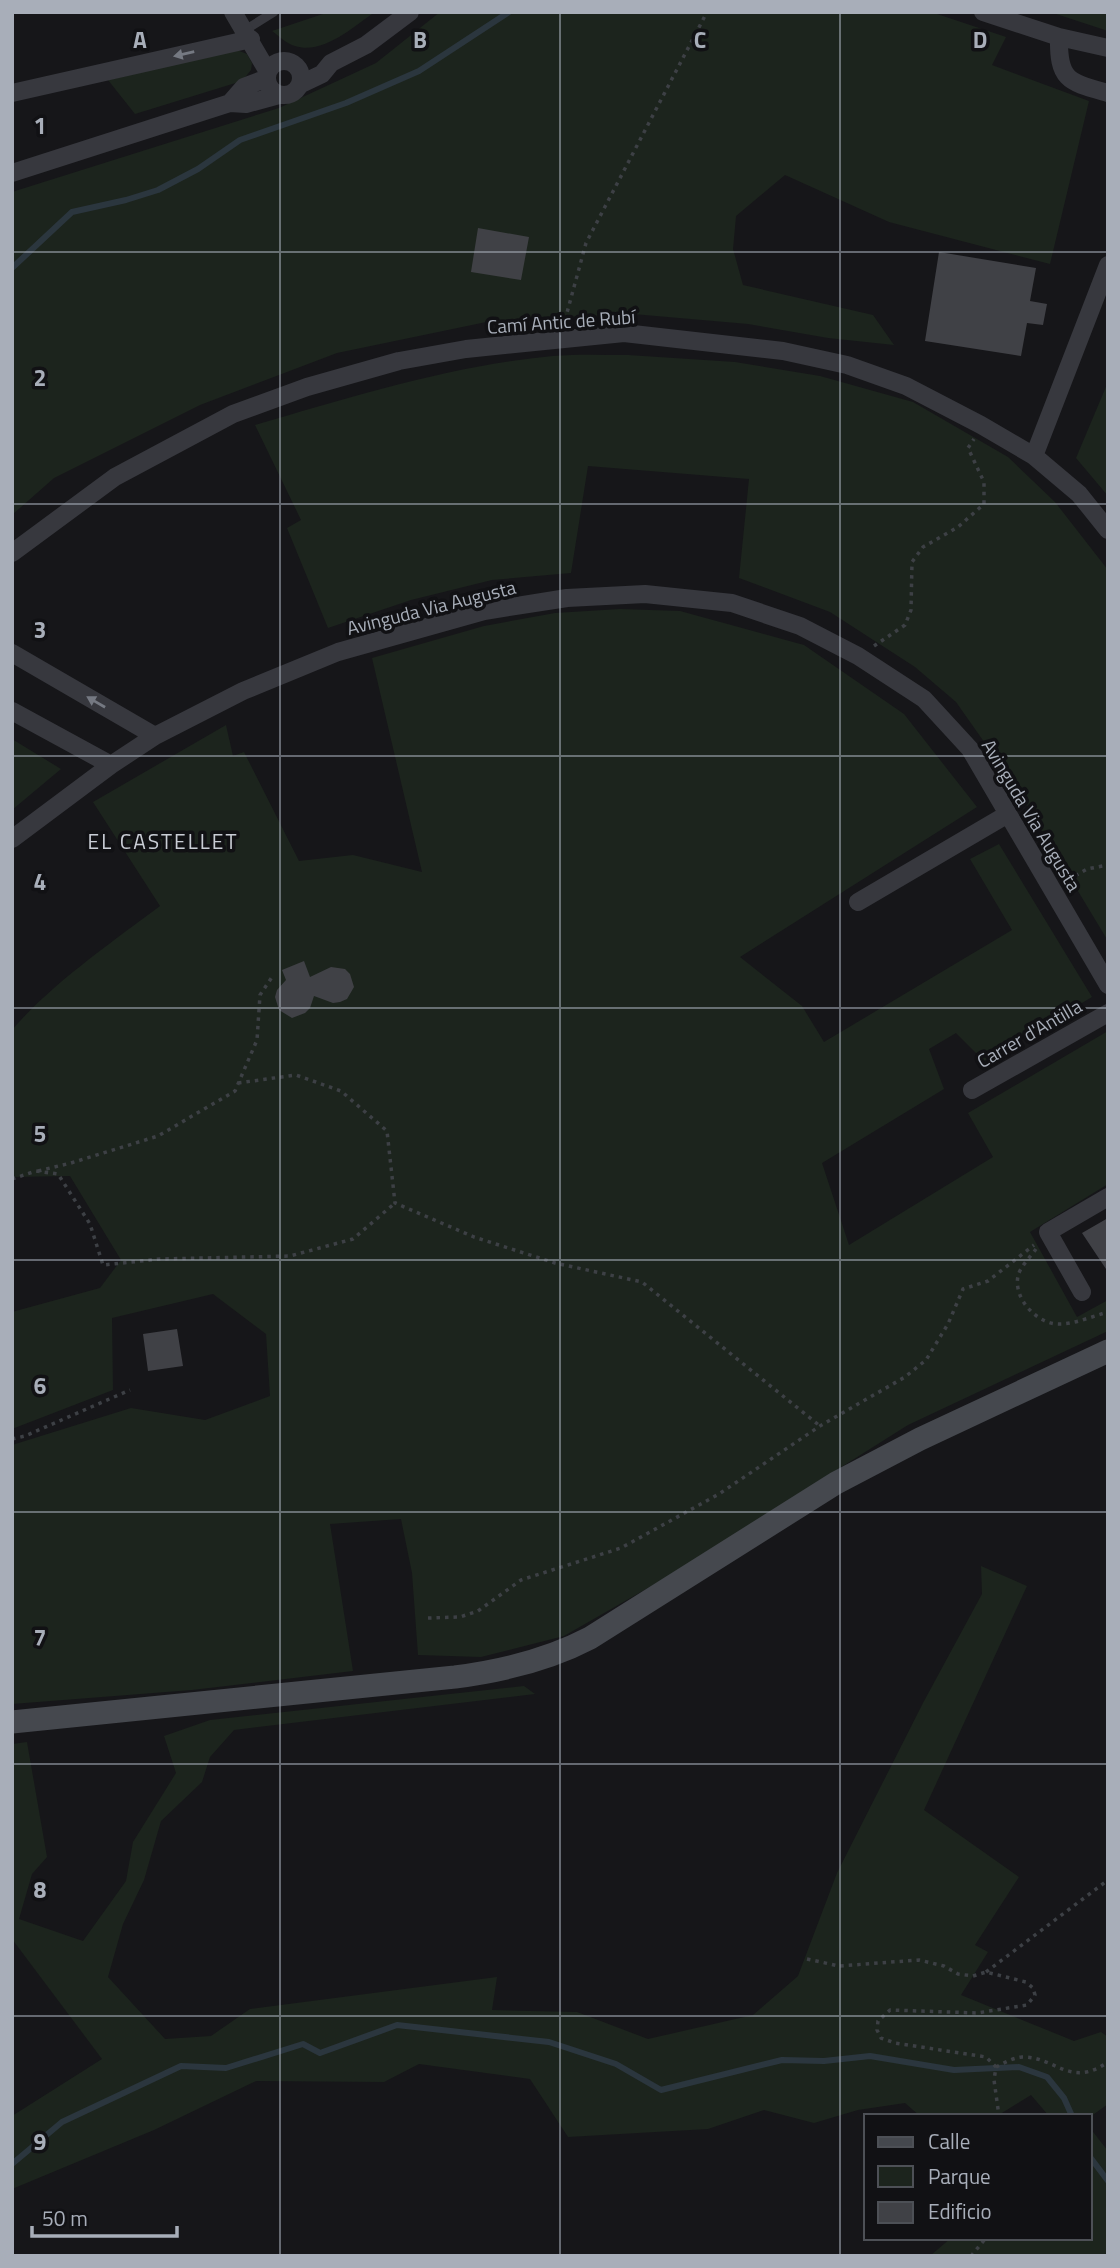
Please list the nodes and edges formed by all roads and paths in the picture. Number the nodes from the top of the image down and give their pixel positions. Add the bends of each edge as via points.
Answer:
1 (233, 12) edge
2 (274, 12) edge
3 (410, 12) edge
4 (707, 12) edge
5 (983, 12) edge
6 (248, 35) junction
7 (1059, 37) junction
8 (1108, 48) edge
9 (1108, 57) edge
10 (331, 63) junction
11 (277, 69) junction
12 (301, 84) junction
13 (12, 93) edge
14 (1108, 93) edge
15 (279, 95) junction
16 (230, 103) junction
17 (12, 173) edge
18 (1108, 265) edge
19 (560, 339) junction
20 (981, 425) junction
21 (1034, 456) junction
22 (1108, 530) edge
23 (12, 552) edge
24 (12, 653) edge
25 (859, 657) junction
26 (12, 711) edge
27 (155, 736) junction
28 (111, 765) junction
29 (1008, 814) junction
30 (12, 839) edge
31 (1108, 865) edge
32 (1052, 889) junction
33 (858, 902) dead end
34 (272, 977) dead end
35 (1108, 985) edge
36 (1108, 1013) edge
37 (238, 1083) junction
38 (972, 1090) dead end
39 (36, 1171) junction
40 (12, 1179) edge
41 (1108, 1197) edge
42 (395, 1203) junction
43 (1048, 1232) junction
44 (1082, 1292) dead end
45 (1108, 1312) edge
46 (1108, 1351) edge
47 (130, 1390) dead end
48 (820, 1426) junction
49 (12, 1439) edge
50 (428, 1618) dead end
51 (12, 1722) edge
52 (1108, 1880) edge
53 (807, 1959) dead end
54 (986, 1972) junction
55 (1108, 2063) edge
56 (996, 2068) junction
57 (999, 2114) edge
58 (984, 2240) edge
59 (971, 2256) edge

1 - 6 street
2 - 6 lane
3 - 10 street via 366,45
4 - 19 path via 586,243
5 - 7 street
6 - 11 street via 269,51
6 -> 13 street
7 - 8 street
7 - 9 street
7 - 14 street via 1058,62 1065,74 1077,84
10 - 11 street
10 - 12 street via 322,74
11 - 12 street via 301,72
11 - 15 street via 270,89
11 - 16 street via 244,87
12 - 15 street via 295,92
15 - 16 street via 246,104
16 - 17 street
18 - 21 street
19 - 20 street, Camí Antic de Rubí via 624,333 783,351 847,365 906,386
19 - 23 street, Camí Antic de Rubí via 399,361 233,414 115,477
20 - 21 street, Camí Antic de Rubí
20 - 25 path via 968,448 985,482 984,504 958,527 923,547 912,562 911,610 905,625
21 - 22 street, Camí Antic de Rubí via 1079,494
27 -> 24 street
25 - 27 street, Avinguda Via Augusta via 800,626 732,603 645,594 567,598 484,611 338,652 243,691
25 - 29 street, Avinguda Via Augusta via 924,699 970,749
26 - 28 street
27 - 28 street, Avinguda Via Augusta
28 - 30 street, Avinguda Via Augusta
29 - 32 street, Avinguda Via Augusta
29 - 33 street
31 - 32 path via 1087,869
32 - 35 street, Avinguda Via Augusta
34 - 37 path via 260,995 257,1040
36 - 38 street, Carrer d'Antilla
37 - 39 path via 235,1091 159,1136
37 - 42 path via 296,1075 341,1091 387,1131
39 - 40 path
39 - 42 path via 58,1174 90,1224 103,1265 290,1256 353,1239
41 - 43 street
42 - 48 path via 474,1237 555,1263 642,1282
43 - 44 street
43 - 45 path via 1018,1275 1023,1303 1039,1318 1059,1325
43 - 48 path via 988,1281 963,1289 926,1360
46 - 51 main road via 920,1438 836,1483 590,1638 550,1656 464,1675
47 - 49 path
48 - 50 path via 719,1494 621,1548 521,1580 478,1611
52 - 54 path
53 - 54 path via 839,1966 919,1960 958,1974
54 - 56 path via 1026,1983 1035,1995 1027,2005 977,2013 890,2010 878,2021 877,2030 881,2038 895,2043 986,2057
55 - 56 path via 1069,2073 1020,2057
56 - 57 path
58 - 59 path

